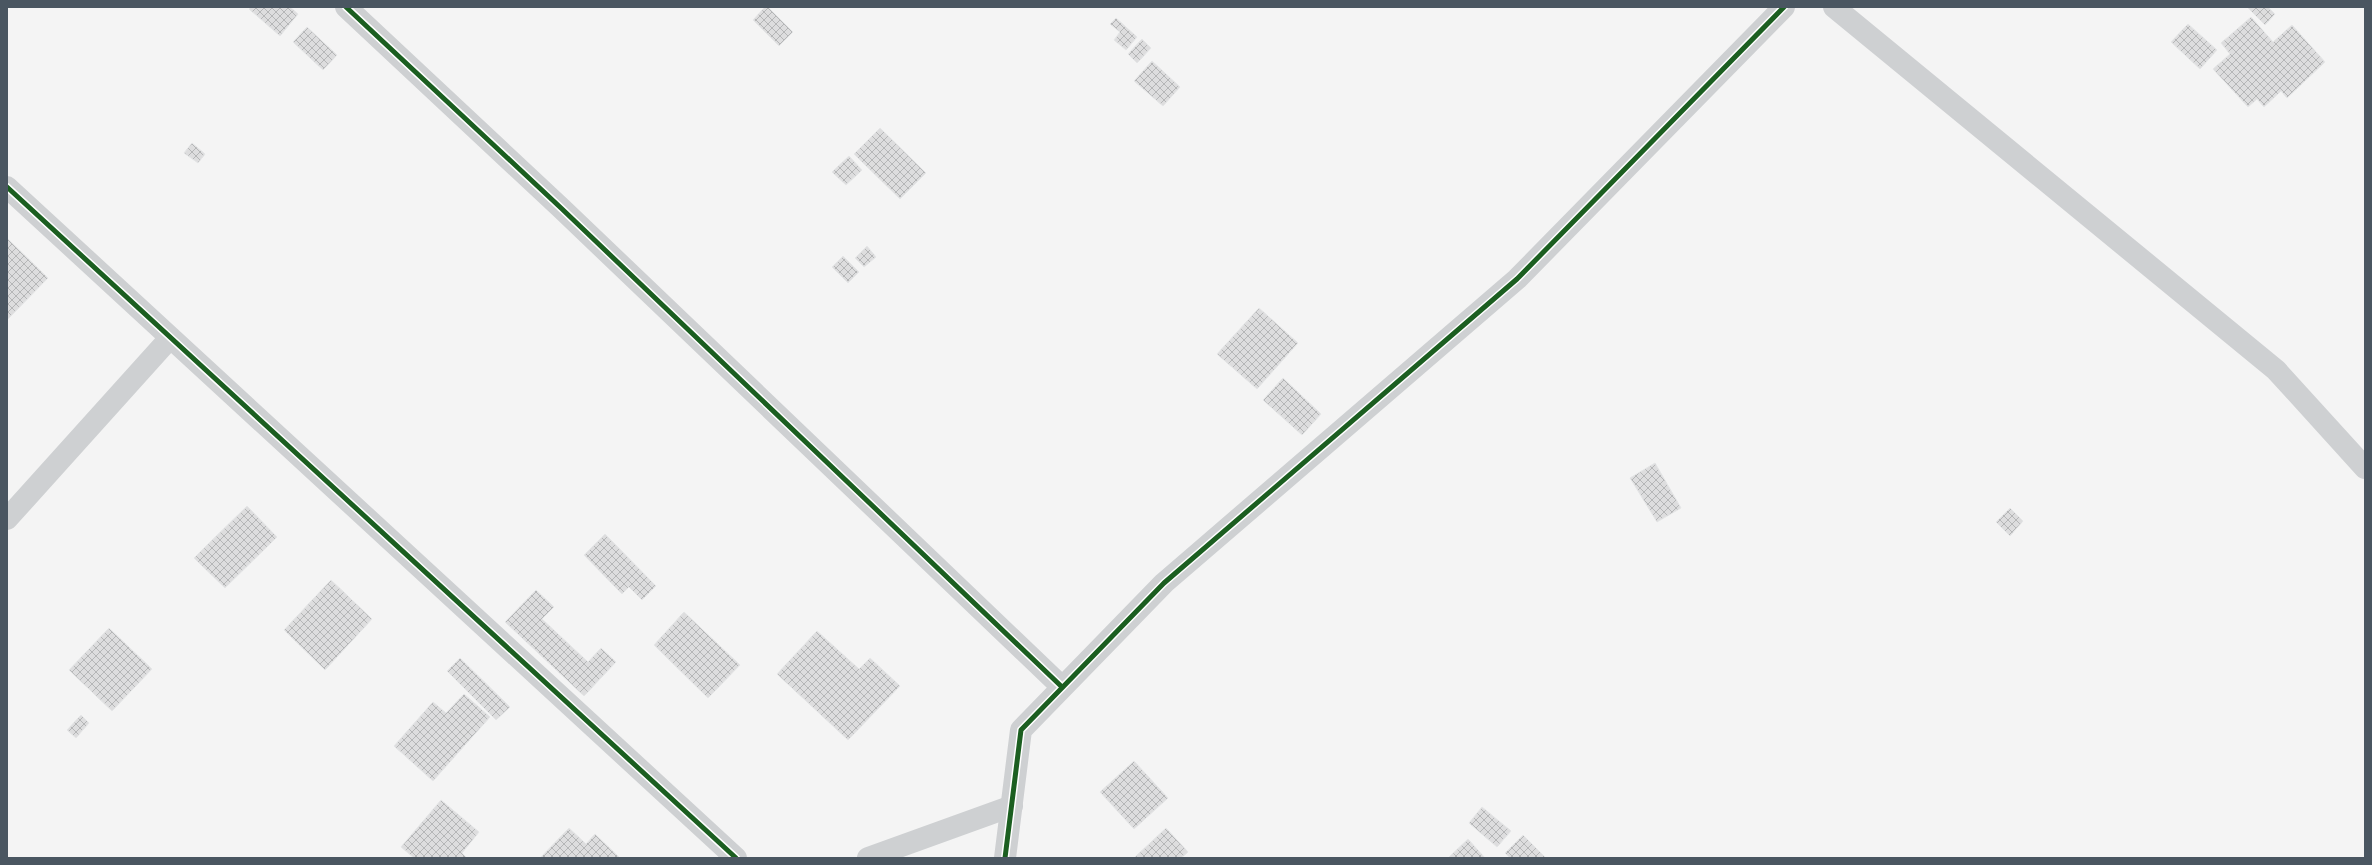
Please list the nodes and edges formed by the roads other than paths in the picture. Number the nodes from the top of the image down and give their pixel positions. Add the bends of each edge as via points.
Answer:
1 (346, 7) edge
2 (1784, 7) edge
3 (1834, 7) edge
4 (7, 187) edge
5 (170, 338) junction
6 (2365, 468) edge
7 (7, 519) edge
8 (1062, 688) junction
9 (1012, 806) junction
10 (736, 858) edge
11 (868, 858) edge
12 (1005, 858) edge

1 - 8 street via 567,213
2 - 8 street via 1517,278 1164,583
3 - 6 street via 2276,370
4 - 5 street
5 - 7 street
5 - 10 street
8 - 9 street via 1021,730
9 - 11 street
9 - 12 street

